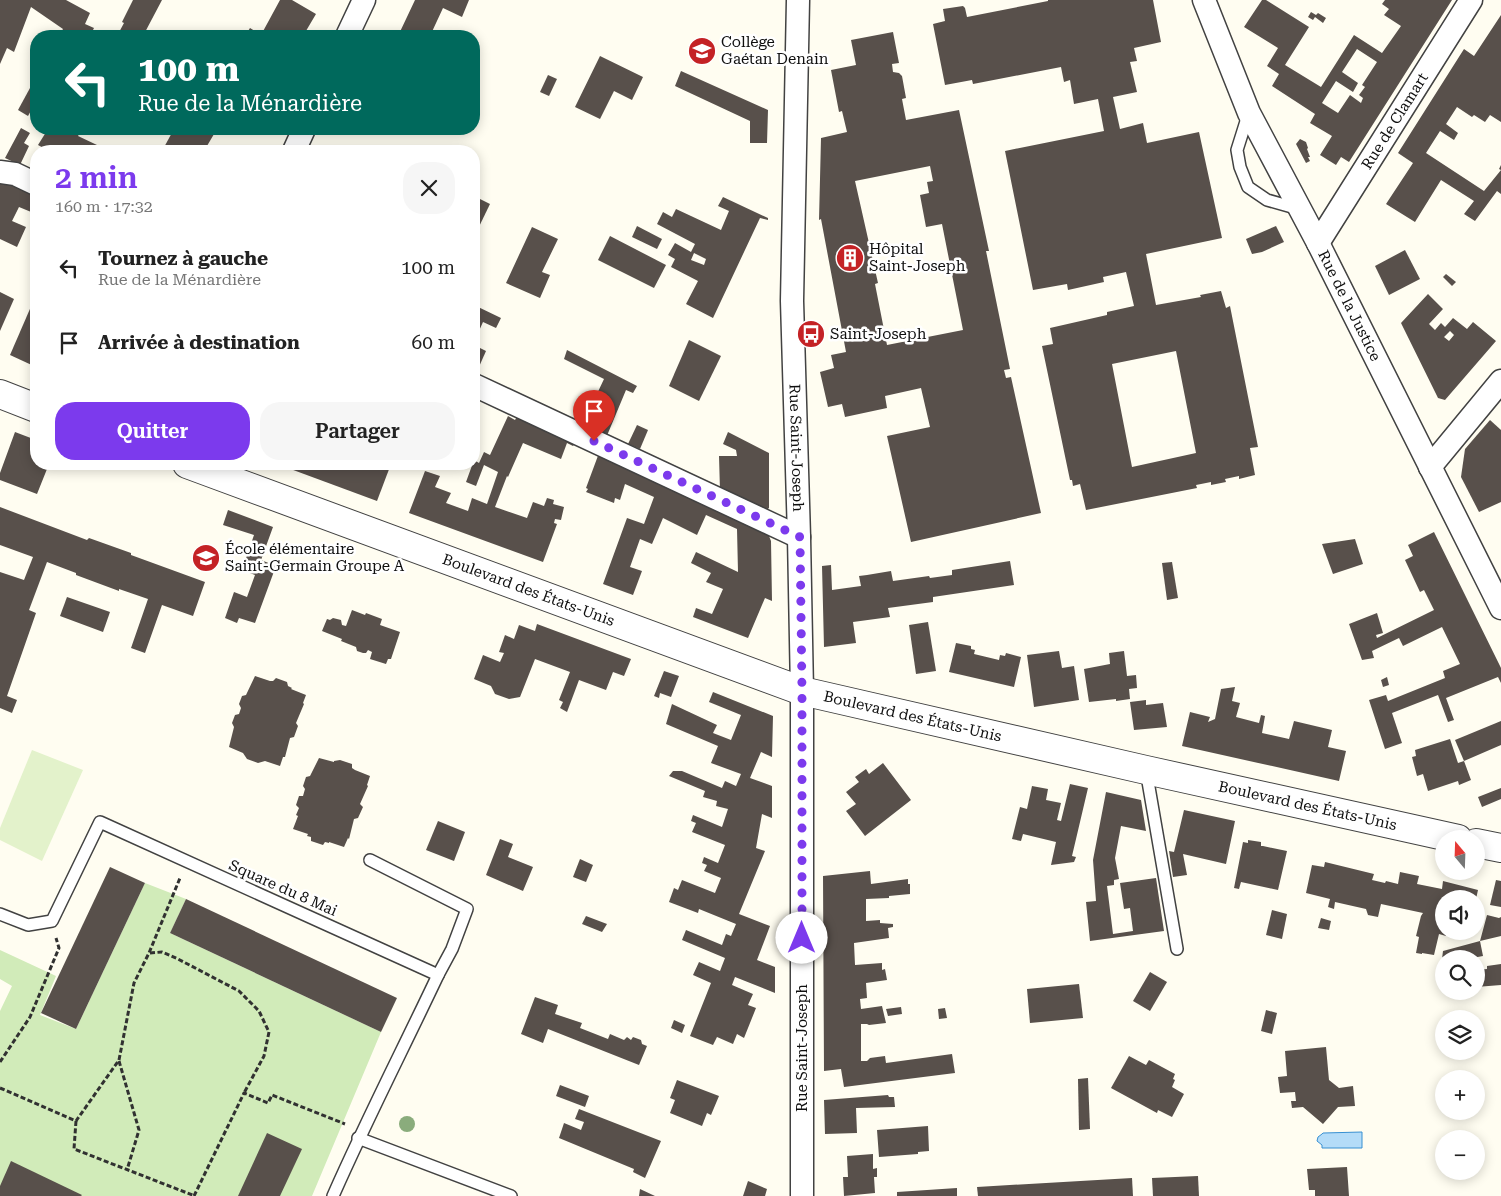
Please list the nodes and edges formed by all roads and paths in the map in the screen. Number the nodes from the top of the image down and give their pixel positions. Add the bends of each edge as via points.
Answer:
1 (364, 0) edge
2 (798, 0) edge
3 (1204, 0) edge
4 (1471, 0) edge
5 (351, 30) edge
6 (1249, 113) junction
7 (0, 172) edge
8 (30, 181) edge
9 (1300, 210) junction
10 (1318, 243) junction
11 (1501, 381) edge
12 (480, 388) edge
13 (0, 394) edge
14 (30, 406) edge
15 (1430, 467) junction
16 (203, 470) edge
17 (800, 537) junction
18 (1501, 608) edge
19 (802, 691) junction
20 (1146, 770) junction
21 (1435, 834) edge
22 (1485, 845) edge
23 (1501, 848) edge
24 (370, 860) dead end
25 (187, 861) junction
26 (0, 914) edge
27 (52, 921) junction
28 (1177, 949) dead end
29 (149, 953) junction
30 (438, 975) junction
31 (119, 1060) junction
32 (0, 1062) edge
33 (0, 1088) edge
34 (244, 1094) junction
35 (76, 1121) junction
36 (360, 1135) junction
37 (127, 1170) junction
38 (195, 1196) edge
39 (333, 1196) edge
40 (511, 1196) edge
41 (802, 1196) edge

1 - 5 street
2 - 17 street, Rue Saint-Joseph via 792,301
3 - 6 street, Rue de la Justice
4 - 10 street, Rue de Clamart
6 - 9 street, Rue de la Justice
6 - 9 lane via 1237,150 1248,187 1267,200
7 - 8 street
9 - 10 street, Rue de la Justice
10 - 15 street, Rue de la Justice
11 - 15 street
12 - 17 street
13 - 14 street
15 - 18 street, Rue de la Justice
16 - 19 street, Boulevard des États-Unis
17 - 19 street, Rue Saint-Joseph
19 - 20 street, Boulevard des États-Unis
19 - 41 street, Rue Saint-Joseph
20 - 21 street, Boulevard des États-Unis
20 - 28 lane
22 - 23 street
24 - 30 lane via 467,909
25 - 27 lane, Square du 8 Mai via 100,822
25 - 29 path
25 - 30 lane, Square du 8 Mai
26 - 27 lane via 28,925
27 - 32 path via 59,948 30,1017
29 - 31 path via 134,983
29 - 34 path via 162,952 239,991 259,1011 269,1032 264,1056
30 - 36 lane
31 - 35 path
31 - 37 path via 140,1130
33 - 35 path
34 - 36 path via 268,1103 272,1094
34 - 38 path
35 - 37 path via 74,1149
36 - 39 lane
36 - 40 lane
37 - 38 path

